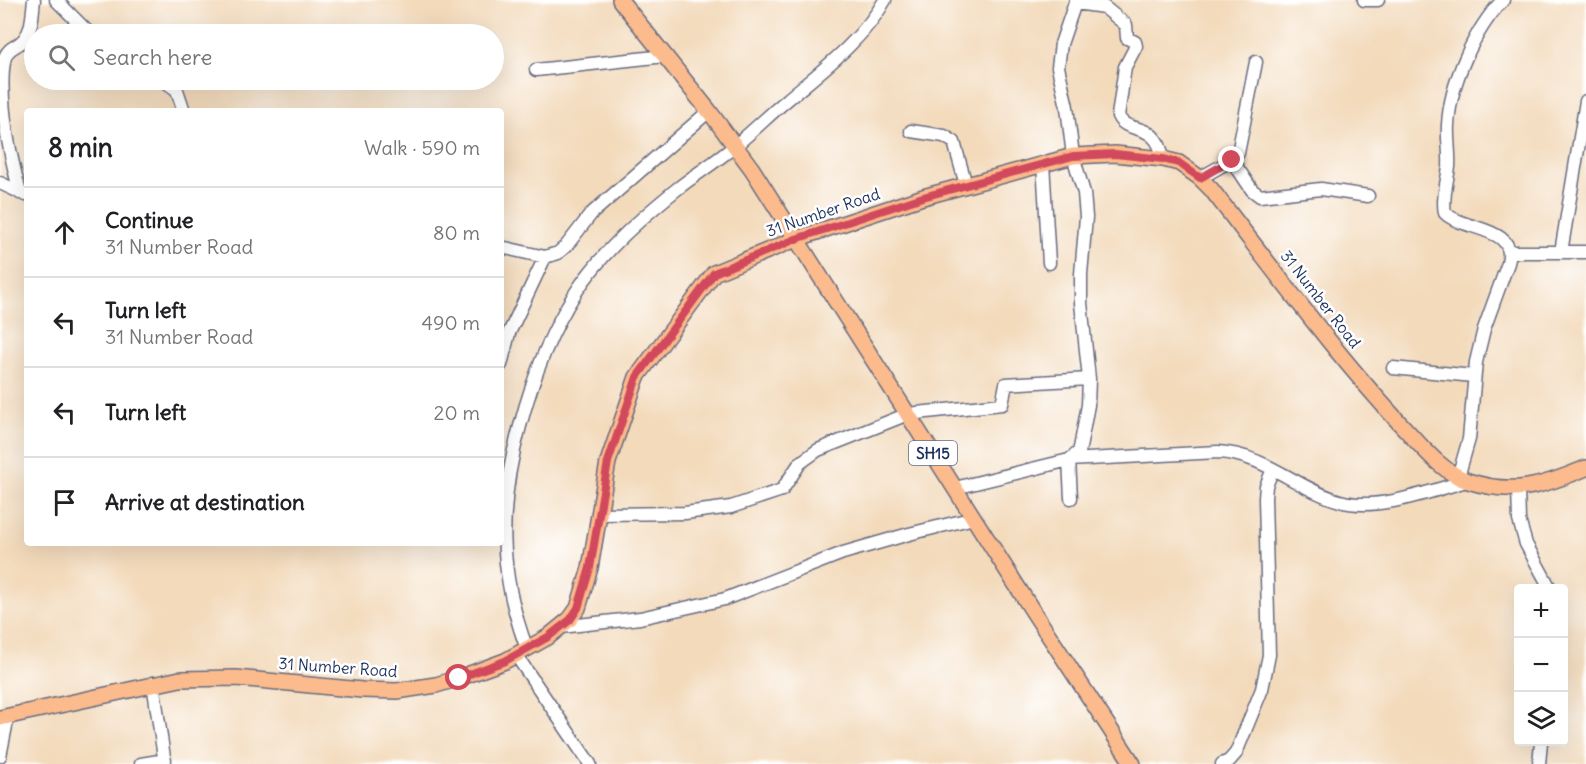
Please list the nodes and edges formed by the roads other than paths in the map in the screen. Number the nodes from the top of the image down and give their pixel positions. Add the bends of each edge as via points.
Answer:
1 (34, 0) edge
2 (56, 0) edge
3 (620, 0) edge
4 (885, 0) edge
5 (1365, 0) edge
6 (1378, 0) edge
7 (1503, 0) edge
8 (1076, 1) edge
9 (31, 24) edge
10 (80, 24) edge
11 (24, 39) edge
12 (665, 56) junction
13 (1256, 62) dead end
14 (536, 70) dead end
15 (177, 90) edge
16 (1586, 101) edge
17 (183, 108) edge
18 (711, 113) junction
19 (911, 131) dead end
20 (734, 144) junction
21 (1073, 156) junction
22 (1163, 159) junction
23 (1232, 160) junction
24 (1043, 164) junction
25 (1200, 178) junction
26 (0, 183) edge
27 (966, 185) junction
28 (24, 194) edge
29 (1368, 196) dead end
30 (796, 239) junction
31 (504, 248) edge
32 (1509, 252) junction
33 (1561, 252) junction
34 (1586, 252) edge
35 (544, 257) junction
36 (1049, 263) dead end
37 (504, 353) edge
38 (1393, 368) dead end
39 (1473, 376) junction
40 (1089, 379) junction
41 (908, 414) junction
42 (1069, 460) junction
43 (1586, 468) edge
44 (1273, 469) junction
45 (1462, 479) junction
46 (955, 488) junction
47 (1518, 489) junction
48 (1071, 498) dead end
49 (504, 513) edge
50 (600, 514) junction
51 (974, 518) junction
52 (504, 537) edge
53 (1548, 584) edge
54 (561, 627) junction
55 (515, 656) junction
56 (153, 683) junction
57 (4, 717) edge
58 (1541, 746) edge
59 (0, 756) edge
60 (165, 762) edge
61 (141, 764) edge
62 (590, 764) edge
63 (1133, 764) edge
64 (1222, 764) edge
65 (1539, 764) edge

1 - 9 street
2 - 10 street
3 - 12 main road, SH15
4 - 20 street via 878,14 847,46
5 - 6 street
7 - 32 street via 1478,32 1452,100 1444,208 1454,220 1501,238
8 - 21 street via 1058,56
8 - 22 street via 1109,9 1126,25 1127,38 1135,42 1136,51 1125,67 1118,116 1124,123 1151,133 1158,140
11 - 28 street via 5,55 1,106
12 - 14 street
12 - 18 main road, SH15
13 - 23 street via 1239,149
15 - 17 street
16 - 33 street
18 - 20 main road, SH15
18 - 35 street via 591,214 558,253
19 - 27 street via 944,136 954,142
20 - 30 main road, SH15
20 - 49 street via 633,225 576,292 528,395 514,448
21 - 22 main road, 31 Number Road via 1115,154
21 - 24 main road, 31 Number Road
21 - 40 street via 1084,193 1086,217 1081,303
22 - 25 main road, 31 Number Road via 1179,163
23 - 25 street
23 - 29 street via 1260,196 1321,189
24 - 27 main road, 31 Number Road
24 - 36 street
25 - 45 main road, 31 Number Road via 1383,405 1432,458
26 - 28 street
27 - 30 main road, 31 Number Road
30 - 41 main road, SH15
30 - 50 main road, 31 Number Road via 714,273 637,377 608,462
31 - 35 street
32 - 33 street
32 - 39 street
33 - 34 street
35 - 37 street via 509,333
38 - 39 street
39 - 45 street
40 - 41 street via 1005,384 1002,404
40 - 42 street via 1080,448
41 - 46 main road, SH15
41 - 50 street via 809,455 776,493 701,512
42 - 44 street via 1233,453
42 - 46 street
42 - 48 street
43 - 47 main road, 31 Number Road
44 - 45 street via 1343,502 1384,503
44 - 64 street via 1265,498 1269,639 1266,674 1236,753
45 - 47 main road, 31 Number Road via 1498,489
46 - 51 main road, SH15
47 - 53 street via 1519,520 1526,544
50 - 54 main road, 31 Number Road via 583,595 570,620
51 - 54 street via 843,553 741,594 705,604 640,618
51 - 63 main road, SH15
52 - 55 street via 508,588 516,620
54 - 55 main road, 31 Number Road
55 - 56 main road, 31 Number Road via 436,685 397,691 236,678
55 - 62 street
56 - 57 main road, 31 Number Road
56 - 60 street
57 - 59 street
58 - 65 street
60 - 61 street

